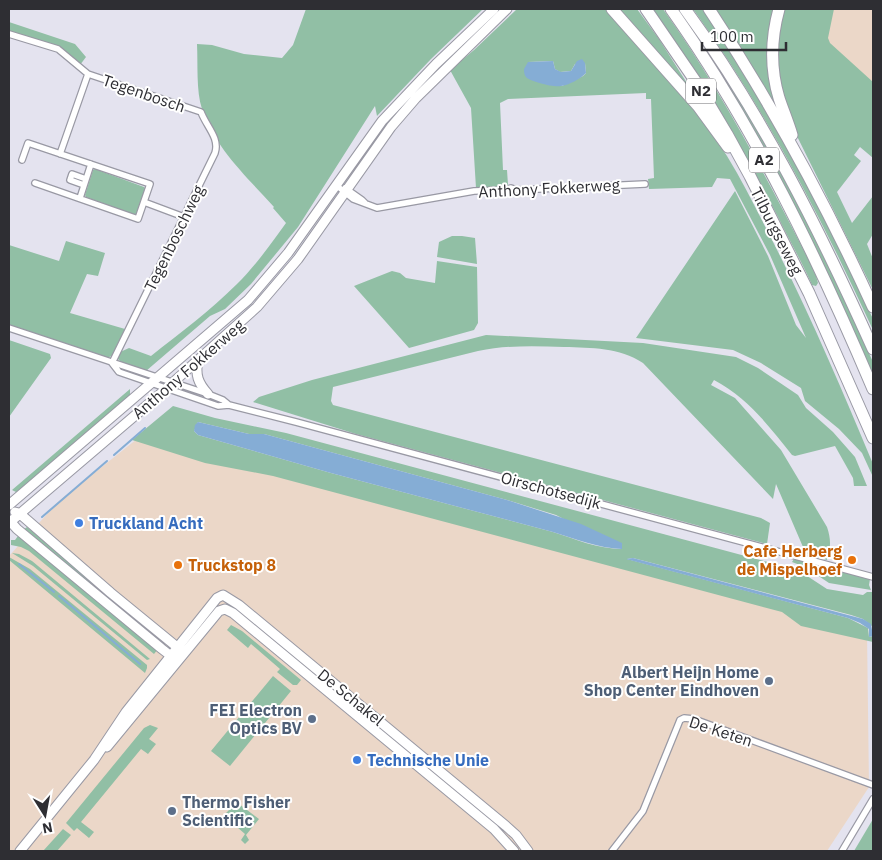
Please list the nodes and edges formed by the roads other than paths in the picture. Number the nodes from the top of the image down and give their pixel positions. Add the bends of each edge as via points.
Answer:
1 (494, 9) edge
2 (507, 9) edge
3 (612, 9) edge
4 (646, 9) edge
5 (671, 9) edge
6 (685, 9) edge
7 (709, 9) edge
8 (779, 9) edge
9 (9, 34) edge
10 (88, 74) junction
11 (201, 112) joint
12 (60, 154) junction
13 (22, 160) dead end
14 (800, 160) junction
15 (91, 164) junction
16 (750, 176) junction
17 (35, 183) dead end
18 (336, 184) junction
19 (645, 184) dead end
20 (345, 191) junction
21 (80, 198) junction
22 (144, 202) junction
23 (184, 217) junction
24 (873, 307) edge
25 (9, 328) edge
26 (873, 349) edge
27 (198, 360) junction
28 (112, 363) junction
29 (155, 380) junction
30 (173, 382) junction
31 (166, 389) junction
32 (873, 389) edge
33 (208, 394) junction
34 (228, 405) junction
35 (873, 438) edge
36 (9, 505) edge
37 (9, 510) edge
38 (19, 513) junction
39 (9, 521) edge
40 (873, 577) edge
41 (177, 647) junction
42 (170, 656) junction
43 (182, 657) junction
44 (94, 760) junction
45 (873, 785) edge
46 (873, 799) edge
47 (20, 851) edge
48 (514, 851) edge
49 (528, 851) edge
50 (612, 851) edge
51 (842, 851) edge

1 - 18 street, Anthony Fokkerweg via 394,108
2 - 20 street, Anthony Fokkerweg via 410,105
3 - 16 highway, N2 via 698,106
4 - 16 highway, Tilburgseweg / N2 via 696,82
5 - 32 highway, Tilburgseweg / A2 via 725,91 778,186 844,320
6 - 26 highway, A2 via 723,65 793,182
7 - 14 highway via 774,111
8 - 14 highway via 773,38 774,76
9 - 10 street, Tegenbosch via 58,49
10 - 11 street, Tegenbosch
10 - 12 street, Tegenbosch
11 - 23 street, Tegenboschweg via 217,146
12 - 13 street via 28,143
12 - 15 street
14 - 24 highway
15 - 21 street
15 - 22 street via 150,184
16 - 35 highway, Tilburgseweg / N2 via 809,293
17 - 21 street
18 - 20 street, Anthony Fokkerweg
18 - 29 street, Anthony Fokkerweg via 265,282 234,314
19 - 20 street, Anthony Fokkerweg via 511,188 384,208 359,202
20 - 27 street, Anthony Fokkerweg via 273,289 240,324
21 - 22 street via 138,219
22 - 23 street
23 - 28 street, Tegenboschweg
25 - 28 street, Oirschotsedijk
27 - 30 street, Anthony Fokkerweg
27 - 33 street via 197,380
28 - 29 street, Oirschotsedijk
28 - 29 street, Oirschotsedijk via 119,372
29 - 30 street, Oirschotsedijk
29 - 31 street, Oirschotsedijk
29 - 36 street, Anthony Fokkerweg
30 - 31 street, Anthony Fokkerweg
30 - 33 street, Oirschotsedijk
31 - 34 street, Oirschotsedijk via 218,406
31 - 38 street, Anthony Fokkerweg
33 - 34 street, Oirschotsedijk
34 - 40 street, Oirschotsedijk
37 - 38 street
38 - 39 street, Anthony Fokkerweg
38 - 41 street
39 - 42 street
41 - 42 street, De Schakel
41 - 43 street
41 - 49 street, De Schakel via 216,598 223,595 230,598 499,820
42 - 43 street
42 - 44 street, De Schakel
43 - 44 street, De Schakel
43 - 48 street, De Schakel via 219,612 225,609 233,613 500,834
44 - 47 street, De Schakel
45 - 50 street, De Keten via 684,718 680,720 643,811
46 - 51 street

